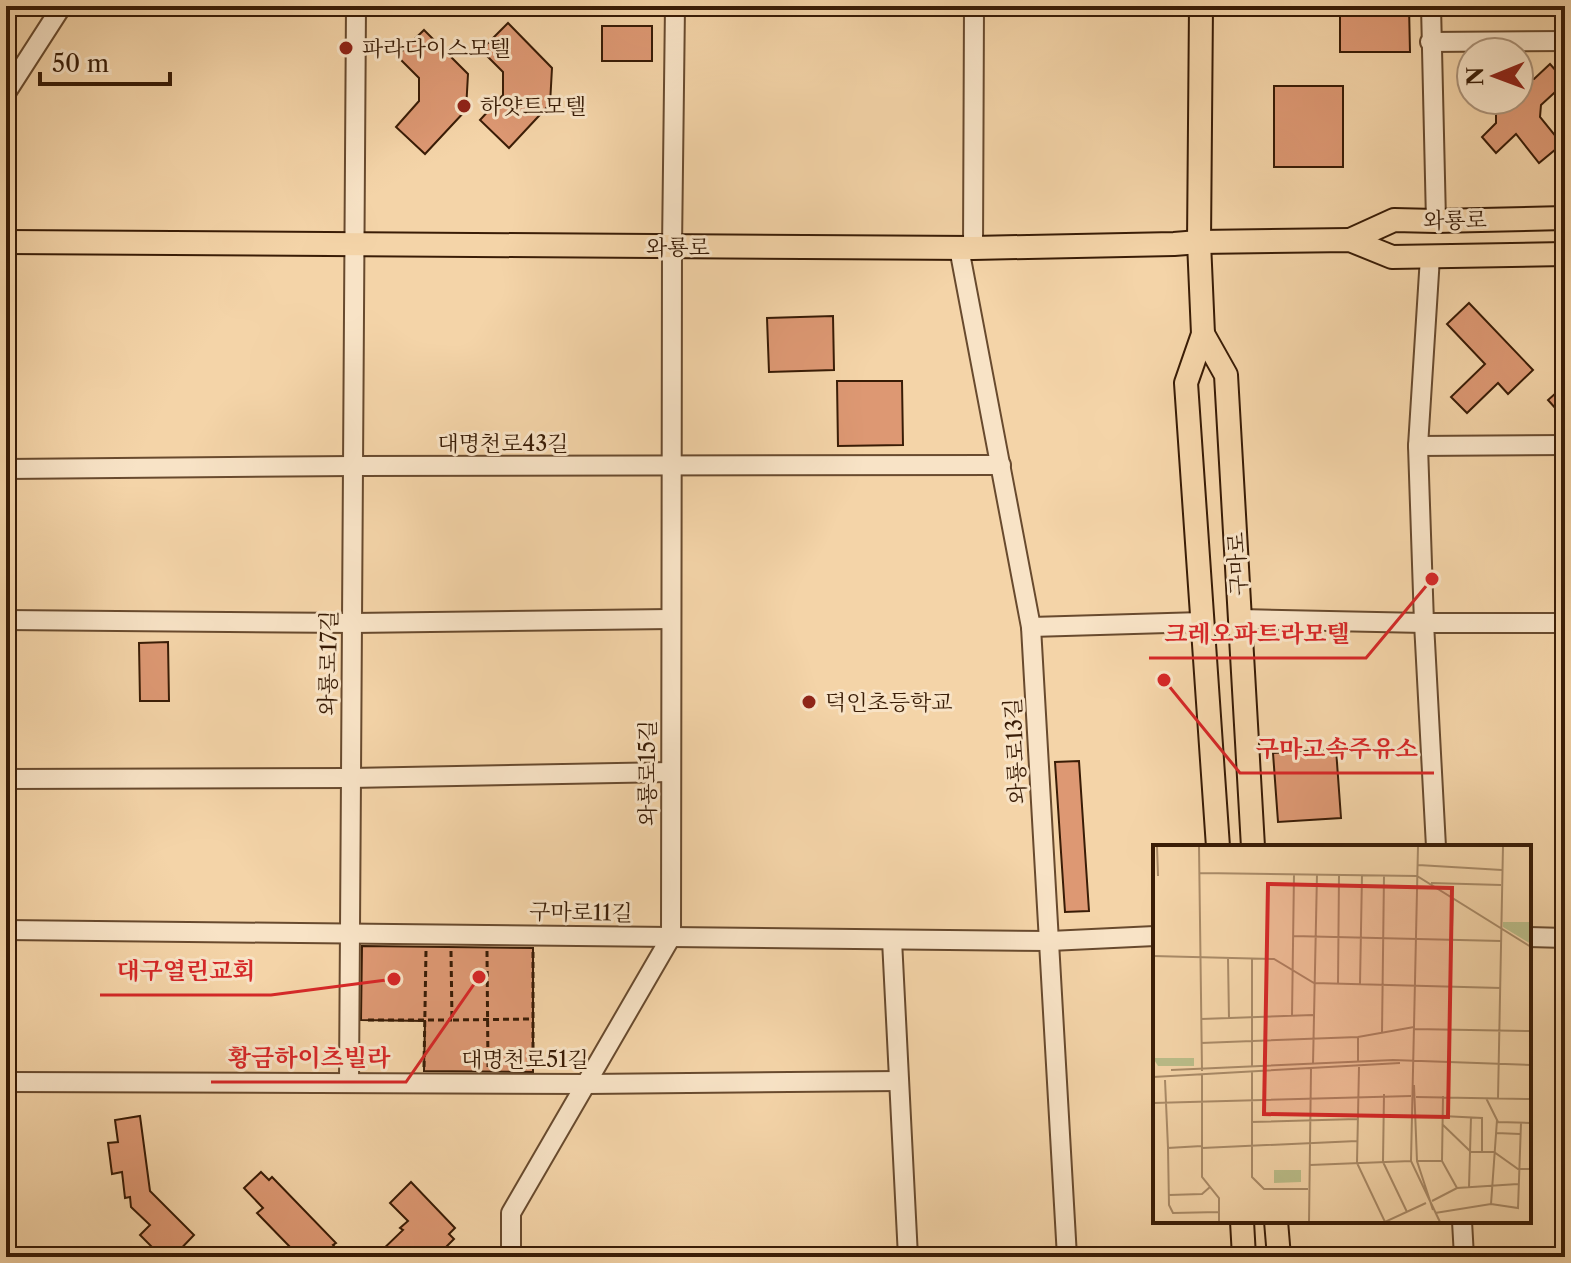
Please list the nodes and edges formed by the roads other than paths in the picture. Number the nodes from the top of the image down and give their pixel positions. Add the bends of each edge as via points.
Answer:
1 (62, 6) edge
2 (356, 6) edge
3 (675, 6) edge
4 (974, 6) edge
5 (1201, 6) edge
6 (1431, 6) edge
7 (1565, 41) edge
8 (1430, 42) junction
9 (6, 93) edge
10 (1565, 218) edge
11 (1436, 221) junction
12 (1350, 240) junction
13 (6, 242) edge
14 (1199, 242) junction
15 (354, 244) junction
16 (672, 247) junction
17 (966, 248) junction
18 (1565, 254) edge
19 (1430, 257) junction
20 (1203, 334) junction
21 (1565, 445) edge
22 (1418, 446) junction
23 (1001, 465) junction
24 (352, 466) junction
25 (672, 467) junction
26 (6, 469) edge
27 (671, 619) junction
28 (1241, 619) junction
29 (6, 620) edge
30 (1202, 622) junction
31 (353, 623) junction
32 (1424, 623) junction
33 (1565, 623) edge
34 (1031, 627) junction
35 (671, 772) junction
36 (350, 778) junction
37 (6, 779) edge
38 (1218, 845) edge
39 (1253, 845) edge
40 (1436, 845) edge
41 (6, 930) edge
42 (350, 934) junction
43 (1153, 936) edge
44 (671, 937) junction
45 (1531, 937) edge
46 (1565, 938) edge
47 (892, 940) junction
48 (1050, 941) junction
49 (899, 1081) junction
50 (6, 1082) edge
51 (349, 1083) junction
52 (587, 1084) junction
53 (1242, 1223) edge
54 (1276, 1223) edge
55 (1462, 1223) edge
56 (511, 1257) edge
57 (908, 1257) edge
58 (1067, 1257) edge
59 (1244, 1257) edge
60 (1279, 1257) edge
61 (1464, 1257) edge

1 - 9 street
2 - 15 street, 와룡로17길
3 - 16 street, 와룡로15길
4 - 17 street, 와룡로13길
5 - 14 main road, 구마로
6 - 8 street
7 - 8 street
8 - 11 street
10 - 11 main road, 와룡로
11 - 12 main road, 와룡로 via 1394,220
12 - 14 main road, 와룡로
12 - 19 main road, 와룡로 via 1392,257
13 - 15 main road, 와룡로
14 - 17 main road, 와룡로
14 - 20 main road, 구마로
15 - 16 main road, 와룡로
15 - 24 street, 와룡로17길
16 - 17 main road, 와룡로
16 - 25 street, 와룡로15길
17 - 23 street, 와룡로13길
18 - 19 main road, 와룡로
19 - 22 street
20 - 28 main road, 구마로 via 1226,375
20 - 30 main road, 구마로 via 1186,383
21 - 22 street
22 - 32 street
23 - 25 street, 대명천로43길
23 - 34 street, 와룡로13길
24 - 25 street, 대명천로43길
24 - 26 street, 대명천로43길
24 - 31 street, 와룡로17길
25 - 27 street, 와룡로15길
27 - 31 street
27 - 35 street, 와룡로15길
28 - 32 street
28 - 39 main road, 구마로
29 - 31 street
30 - 34 street
30 - 38 main road, 구마로
31 - 36 street, 와룡로17길
32 - 33 street
32 - 40 street
34 - 48 street, 와룡로13길
35 - 36 street
35 - 44 street, 와룡로15길
36 - 37 street
36 - 42 street, 와룡로17길
41 - 42 street, 구마로11길
42 - 44 street, 구마로11길
42 - 51 street, 와룡로17길
43 - 48 street, 구마로11길
44 - 47 street, 구마로11길
44 - 52 street, 와룡로15길
45 - 46 street
47 - 48 street, 구마로11길
47 - 49 street
48 - 58 street, 와룡로13길
49 - 52 street, 대명천로51길
49 - 57 street
50 - 51 street, 대명천로51길
51 - 52 street, 대명천로51길
52 - 56 street, 와룡로15길 via 511,1213
53 - 59 main road
54 - 60 main road
55 - 61 street

